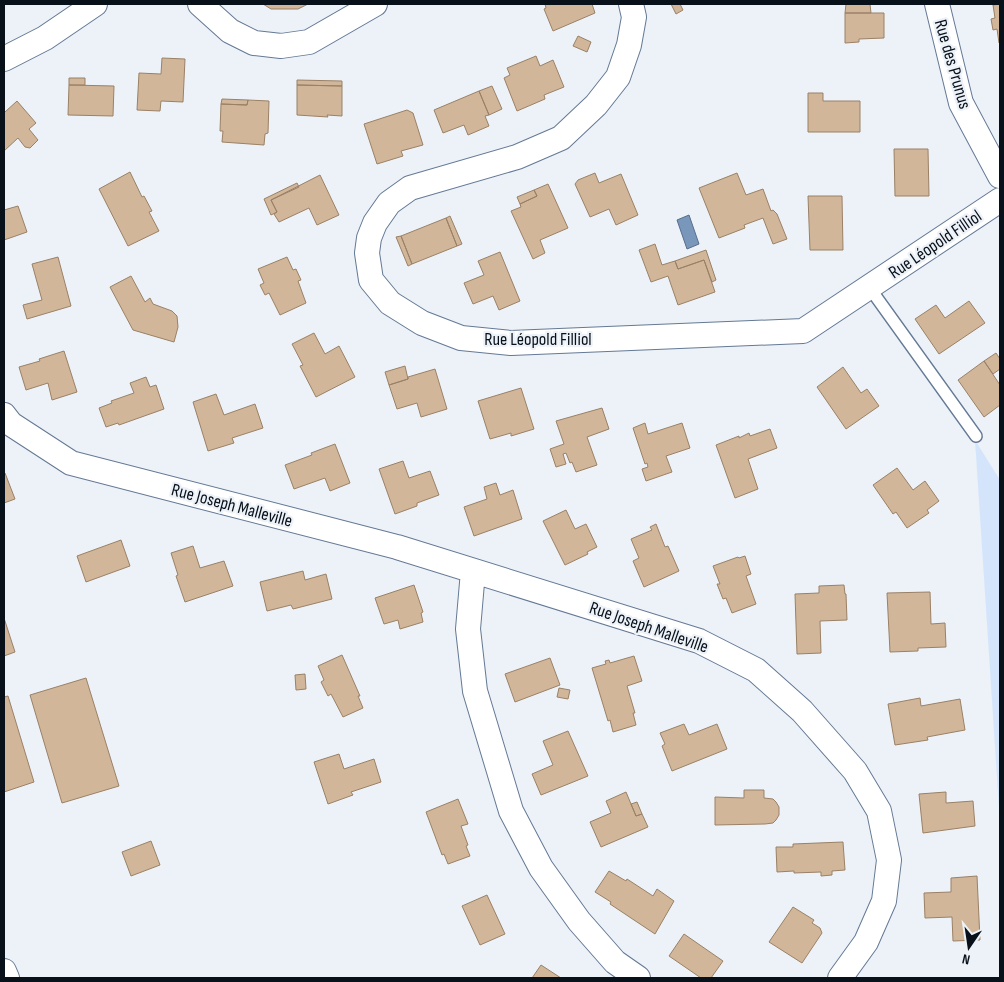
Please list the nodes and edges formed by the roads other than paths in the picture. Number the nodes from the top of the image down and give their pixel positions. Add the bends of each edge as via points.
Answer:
1 (95, 4) edge
2 (200, 4) edge
3 (375, 4) edge
4 (632, 4) edge
5 (937, 4) edge
6 (4, 59) edge
7 (1000, 176) edge
8 (1000, 200) edge
9 (870, 287) junction
10 (4, 415) edge
11 (976, 436) dead end
12 (473, 571) junction
13 (4, 971) edge
14 (7, 978) edge
15 (638, 978) edge
16 (840, 978) edge

1 - 6 street via 45,38
2 - 3 street via 230,31 254,43 281,46 309,42
4 - 9 street, Rue Léopold Filliol via 634,16 630,45 618,77 596,105 561,138 516,157 410,188 389,203 375,223 367,253 371,280 390,303 422,323 461,338 511,343 803,332
5 - 7 street, Rue des Prunus via 961,103
8 - 9 street, Rue Léopold Filliol
9 - 11 lane, Rue Léopold Filliol
10 - 12 street, Rue Joseph Malleville via 11,424 71,463 397,547
12 - 15 street via 468,629 475,691 511,811 541,868 579,920 615,962
12 - 16 street, Rue Joseph Malleville via 699,641 756,670 802,711 855,771 879,811 888,860 884,901 866,942
13 - 14 street

